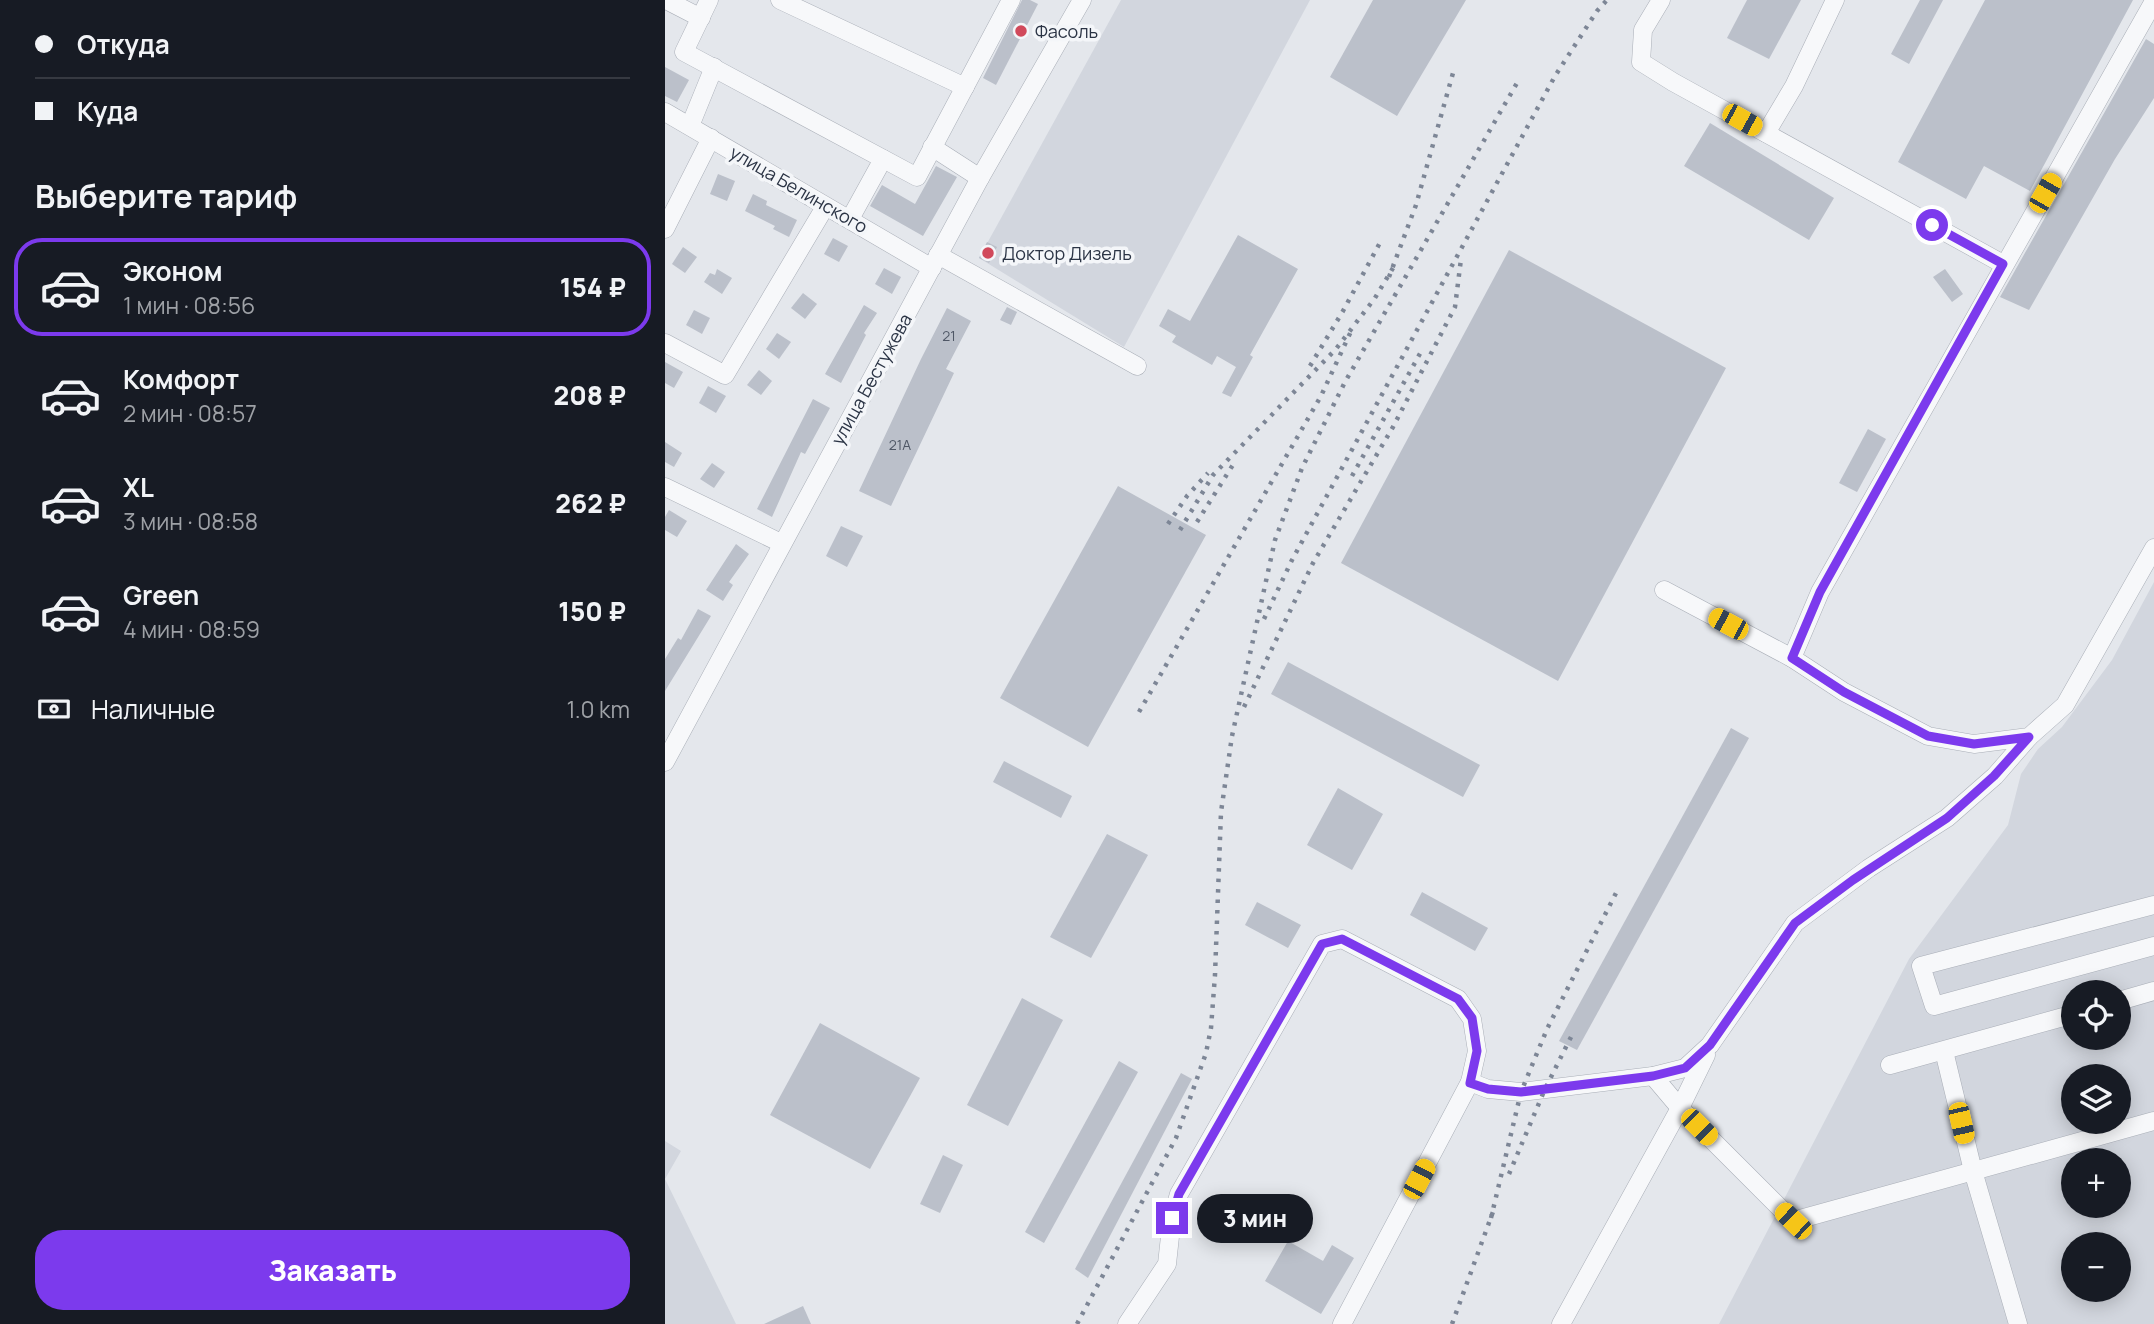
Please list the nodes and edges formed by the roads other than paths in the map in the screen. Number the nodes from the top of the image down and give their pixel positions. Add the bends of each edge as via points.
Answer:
1 (666, 0) edge
2 (709, 0) edge
3 (780, 0) edge
4 (1011, 0) edge
5 (1661, 0) edge
6 (1835, 0) edge
7 (1080, 1) edge
8 (2154, 1) edge
9 (701, 18) junction
10 (714, 67) junction
11 (965, 87) junction
12 (665, 112) edge
13 (690, 126) junction
14 (1766, 133) junction
15 (711, 138) junction
16 (932, 147) junction
17 (883, 159) junction
18 (980, 178) junction
19 (825, 207) junction
20 (850, 219) junction
21 (665, 229) edge
22 (935, 262) junction
23 (2003, 264) junction
24 (665, 343) edge
25 (1137, 366) dead end
26 (665, 487) edge
27 (781, 543) junction
28 (2154, 548) edge
29 (1664, 590) dead end
30 (1792, 658) junction
31 (2029, 737) junction
32 (665, 762) edge
33 (2154, 905) edge
34 (2154, 946) edge
35 (2154, 991) edge
36 (2131, 998) edge
37 (2061, 1018) edge
38 (1710, 1045) junction
39 (1944, 1051) junction
40 (1890, 1065) dead end
41 (1653, 1076) junction
42 (1470, 1083) junction
43 (1680, 1108) junction
44 (2154, 1121) edge
45 (1973, 1171) junction
46 (1127, 1324) edge
47 (1342, 1324) edge
48 (1561, 1324) edge
49 (2018, 1324) edge

1 - 9 street
2 - 9 street
3 - 11 street
4 - 11 street
5 - 14 street via 1643,30 1641,62
6 - 14 street
7 - 18 street, улица Бестужева
8 - 23 street
9 - 10 street via 684,52
10 - 13 street
10 - 17 street
11 - 16 street
12 - 13 street, улица Белинского
13 - 15 street, улица Белинского
14 - 23 street
15 - 19 street, улица Белинского
15 - 21 street
16 - 17 street via 917,177
16 - 18 street
17 - 20 street
18 - 22 street, улица Бестужева
19 - 20 street, улица Белинского
19 - 24 street via 725,375
20 - 22 street, улица Белинского
22 - 25 street, улица Белинского
22 - 27 street, улица Бестужева
23 - 30 street via 1820,592
26 - 27 street
27 - 32 street, улица Бестужева
28 - 31 street via 2066,705
29 - 30 street
30 - 31 street via 1844,692 1928,736 1974,744
31 - 38 street via 1947,818 1795,923
33 - 34 street via 1921,966 1934,1006
35 - 36 street
37 - 39 street
38 - 41 street via 1685,1068
38 - 43 street
39 - 40 street
39 - 45 street
41 - 42 street via 1521,1092
41 - 43 street
42 - 46 street via 1477,1051 1472,1018 1458,999 1342,939 1322,944 1179,1194 1167,1264
42 - 47 street
43 - 45 street via 1793,1221
43 - 48 street
44 - 45 street
45 - 49 street

